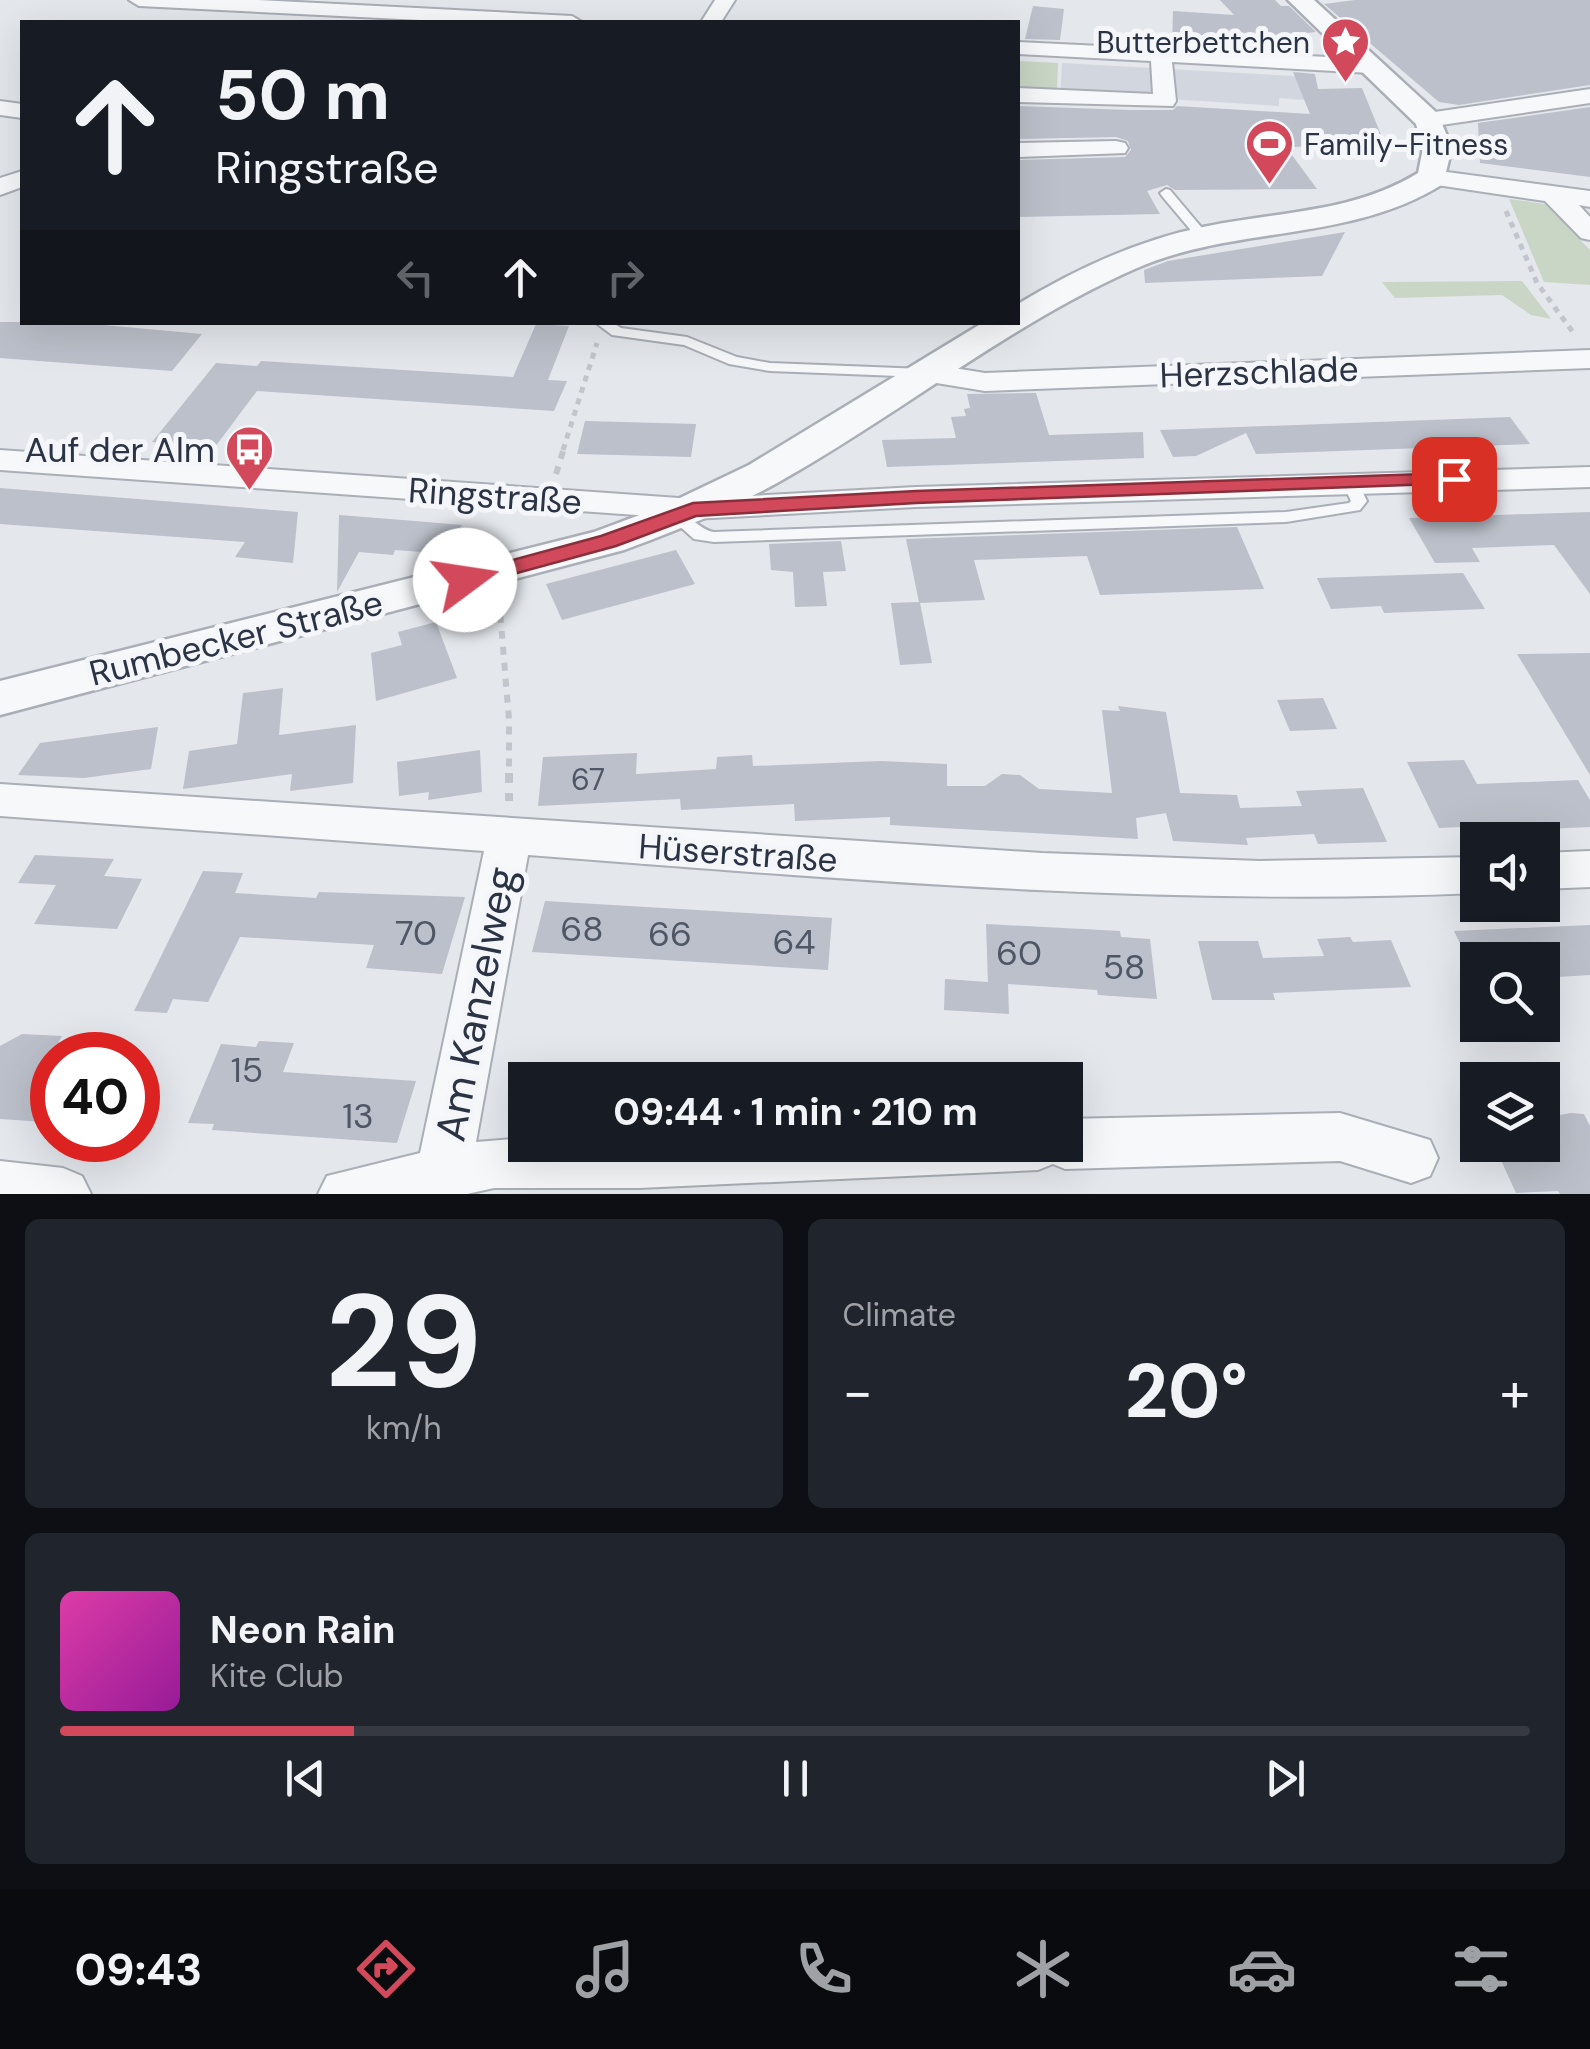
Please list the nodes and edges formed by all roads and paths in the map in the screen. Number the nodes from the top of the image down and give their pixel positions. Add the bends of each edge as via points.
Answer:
1 (139, 0) edge
2 (1300, 0) edge
3 (334, 4) edge
4 (311, 20) edge
5 (546, 20) edge
6 (1020, 48) edge
7 (1160, 56) junction
8 (1371, 66) junction
9 (1020, 94) edge
10 (1590, 96) edge
11 (1428, 120) junction
12 (1116, 148) dead end
13 (1020, 150) edge
14 (1432, 178) junction
15 (1497, 187) junction
16 (1166, 193) dead end
17 (1554, 195) junction
18 (1590, 199) edge
19 (1590, 232) edge
20 (1203, 236) junction
21 (1020, 317) edge
22 (603, 325) edge
23 (605, 325) edge
24 (1005, 325) edge
25 (1585, 350) edge
26 (929, 373) junction
27 (0, 460) edge
28 (1590, 477) edge
29 (554, 480) dead end
30 (684, 513) junction
31 (501, 571) junction
32 (0, 698) edge
33 (0, 800) edge
34 (509, 838) junction
35 (1590, 869) edge
36 (1560, 870) edge
37 (1460, 876) edge
38 (1083, 1144) edge
39 (1411, 1158) dead end
40 (681, 1162) edge
41 (443, 1171) junction
42 (0, 1187) edge
43 (63, 1194) edge
44 (346, 1194) edge

1 - 3 street
2 - 8 street
3 - 4 street
3 - 5 street
6 - 7 street
7 - 8 street
7 - 9 street via 1165,101
8 - 11 street
10 - 11 street
11 - 14 street via 1440,154
12 - 13 street
14 - 15 street
14 - 20 street via 1391,202 1351,213
15 - 17 street
15 - 25 path via 1537,283
16 - 20 lane
17 - 18 street
17 - 19 street
20 - 21 street via 1098,270
22 - 29 path
23 - 26 lane via 770,367
24 - 26 street, Rumbecker Straße
25 - 26 street, Herzschlade via 985,382
26 - 30 street, Rumbecker Straße via 763,474
27 - 30 street, Ringstraße
28 - 30 street, Ringstraße via 916,497
30 - 31 street, Rumbecker Straße
31 - 32 street, Rumbecker Straße
31 - 34 path
33 - 34 street, Hüserstraße
34 - 37 street, Hüserstraße via 1192,880
34 - 41 street, Am Kanzelweg
35 - 36 street
38 - 39 street via 1340,1137
40 - 41 street, Am Kanzelweg via 494,1163
41 - 44 street, Am Kanzelweg
42 - 43 street

